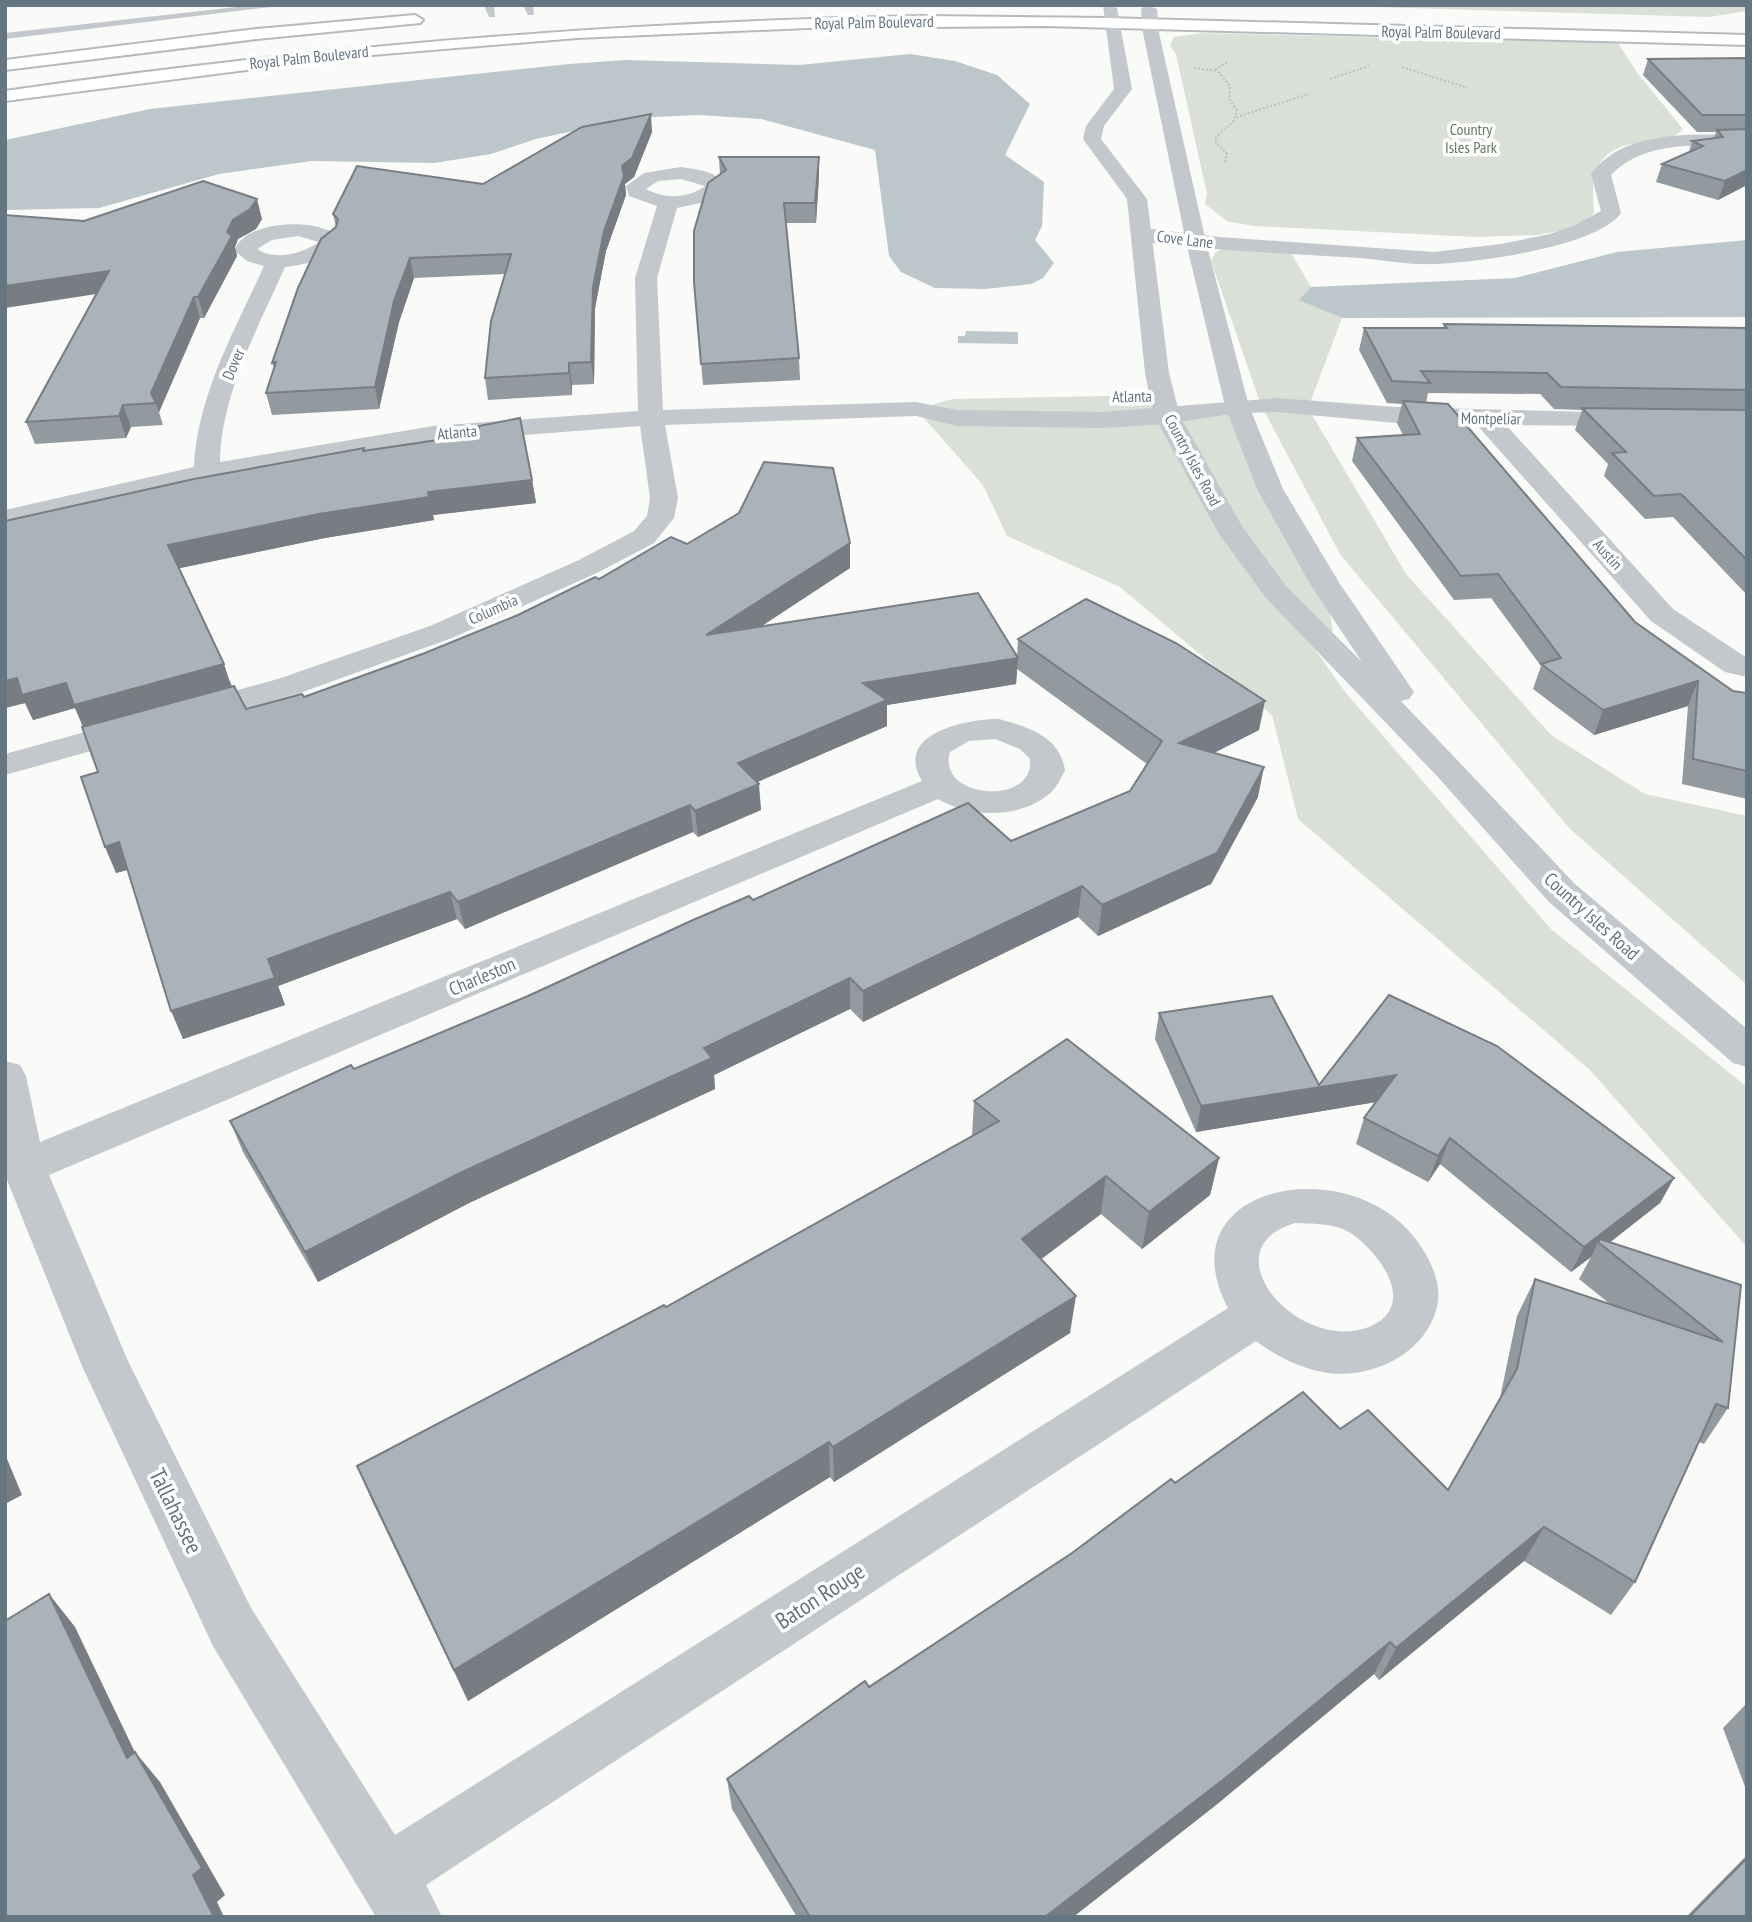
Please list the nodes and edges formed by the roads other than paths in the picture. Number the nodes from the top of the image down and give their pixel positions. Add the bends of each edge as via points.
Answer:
1 (282, 5) edge
2 (985, 5) edge
3 (1110, 12) edge
4 (1149, 13) edge
5 (1345, 14) dead end
6 (428, 19) dead end
7 (1622, 20) dead end
8 (1747, 24) edge
9 (5, 36) edge
10 (1747, 40) edge
11 (5, 65) edge
12 (5, 96) edge
13 (1747, 140) edge
14 (669, 201) dead end
15 (1142, 234) junction
16 (1195, 236) junction
17 (278, 261) dead end
18 (1237, 405) junction
19 (1165, 406) junction
20 (651, 418) junction
21 (1486, 419) junction
22 (1651, 421) edge
23 (207, 472) junction
24 (5, 518) edge
25 (1747, 668) edge
26 (5, 765) edge
27 (1449, 769) junction
28 (941, 785) dead end
29 (1747, 1052) edge
30 (5, 1076) edge
31 (24, 1167) junction
32 (1257, 1315) dead end
33 (397, 1897) edge

1 - 9 lane
2 - 3 main road, Royal Palm Boulevard
3 - 4 main road, Royal Palm Boulevard
3 - 12 main road, Royal Palm Boulevard via 551,36 294,58
3 - 15 street, Country Isles Road via 1123,89 1118,101 1094,125 1092,139 1137,198
4 - 5 main road, Royal Palm Boulevard
4 - 10 main road, Royal Palm Boulevard
4 - 16 street, Country Isles Road
6 - 11 main road, Royal Palm Boulevard via 257,34
7 - 8 main road
13 - 16 street, Cove Lane via 1684,142 1612,158 1601,174 1611,213 1605,222 1574,234 1478,254 1417,258
14 - 20 street, Columbia via 646,278
15 - 16 street, Cove Lane
15 - 19 street, Country Isles Road via 1157,373
16 - 18 street, Country Isles Road
17 - 23 street, Dover via 225,380 205,455
18 - 19 street, Atlanta
18 - 21 street, Montpeliar
18 - 27 street, Country Isles Road via 1270,489 1318,572
19 - 20 street, Atlanta via 1103,420 957,418 916,409
19 - 27 street, Country Isles Road via 1229,528 1276,592
20 - 23 street, Atlanta via 433,434
20 - 26 street, Columbia via 664,498 660,519 644,537 442,632 289,686
21 - 22 street, Montpeliar
21 - 25 street, Austin via 1662,615 1735,665
23 - 24 street, Atlanta
27 - 29 street, Country Isles Road via 1562,893
28 - 31 street, Charleston
30 - 31 street, Tallahassee
31 - 33 street, Tallahassee via 106,1366 232,1626
32 - 33 street, Baton Rouge

